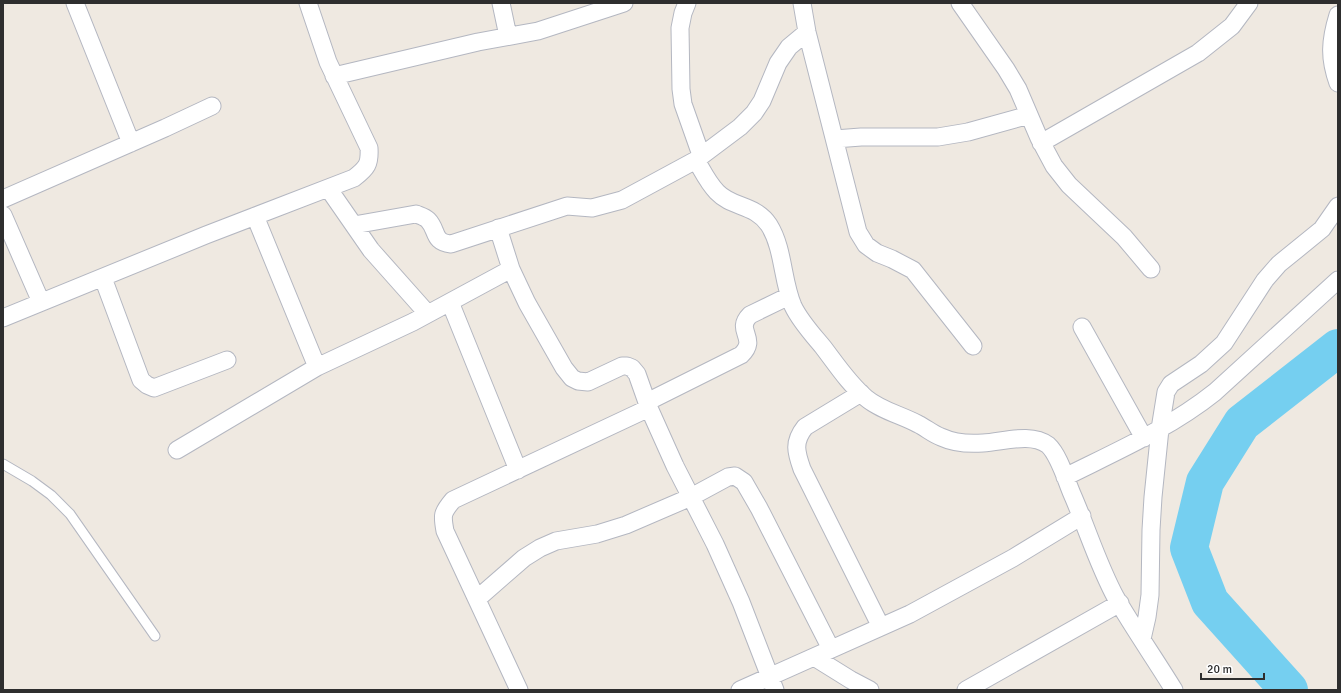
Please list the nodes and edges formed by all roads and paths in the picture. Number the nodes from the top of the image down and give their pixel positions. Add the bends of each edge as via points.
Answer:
1 (75, 3) edge
2 (308, 3) edge
3 (501, 3) edge
4 (624, 3) edge
5 (687, 3) edge
6 (802, 3) edge
7 (960, 3) edge
8 (1249, 3) edge
9 (1338, 15) edge
10 (807, 32) junction
11 (508, 36) junction
12 (334, 76) junction
13 (1338, 83) edge
14 (212, 106) dead end
15 (1029, 115) junction
16 (835, 139) junction
17 (131, 143) junction
18 (1041, 143) junction
19 (699, 158) junction
20 (328, 188) junction
21 (3, 199) edge
22 (1338, 206) edge
23 (3, 215) edge
24 (254, 216) junction
25 (354, 226) junction
26 (498, 228) junction
27 (511, 269) junction
28 (1151, 269) dead end
29 (104, 278) junction
30 (1338, 280) edge
31 (789, 296) junction
32 (41, 302) junction
33 (450, 302) junction
34 (427, 313) junction
35 (3, 318) edge
36 (1082, 327) dead end
37 (973, 346) dead end
38 (227, 360) dead end
39 (317, 367) junction
40 (861, 393) junction
41 (648, 405) junction
42 (1160, 429) junction
43 (1144, 438) junction
44 (177, 450) dead end
45 (3, 464) edge
46 (518, 470) junction
47 (1065, 477) junction
48 (691, 497) junction
49 (1082, 516) junction
50 (477, 599) junction
51 (1120, 603) junction
52 (881, 627) junction
53 (155, 636) dead end
54 (1142, 639) junction
55 (831, 650) junction
56 (814, 657) junction
57 (772, 684) edge
58 (519, 690) edge
59 (740, 690) edge
60 (870, 690) edge
61 (966, 690) edge
62 (1174, 690) edge

1 - 17 street
2 - 12 street
3 - 11 street
4 - 11 street via 538,31
5 - 19 street via 680,28 681,89
6 - 10 street
7 - 15 street via 1006,69
8 - 18 street via 1232,26 1198,53
9 - 13 street via 1332,34 1331,51
10 - 16 street
10 - 19 street via 789,47 778,63 754,113
11 - 12 street
12 - 20 street via 369,148 369,157 364,170 354,178
14 - 17 street
15 - 16 street via 968,132 938,137
15 - 18 street
16 - 37 street via 858,232 866,245 913,270
17 - 21 street
18 - 28 street via 1054,166 1069,184 1124,237
19 - 26 street via 622,200 592,208 567,206
19 - 31 street via 707,179 717,192 737,204 752,209 768,223 775,236
20 - 24 street
20 - 25 street
22 - 42 street via 1322,229 1265,280 1224,343 1201,364 1171,384 1166,392
23 - 32 street
24 - 29 street
24 - 39 street
25 - 26 street via 416,214 430,221 439,240 451,244
25 - 34 street via 370,250
26 - 27 street
27 - 33 street
27 - 41 street via 527,303 572,378 588,382 614,369 627,366 636,374
29 - 32 street
29 - 38 street via 141,380 147,385 154,388
30 - 42 street via 1215,392
31 - 40 street via 804,324
31 - 41 street via 745,320 743,325 749,345 741,356
32 - 35 street
33 - 34 street
33 - 46 street
34 - 39 street
36 - 43 street
39 - 44 street
40 - 47 street via 881,407 955,442 983,443 1030,438 1040,441 1050,447
40 - 52 street via 805,427 799,434 797,454 802,469
41 - 46 street
41 - 48 street
42 - 43 street
42 - 54 street via 1151,530 1150,595
43 - 47 street
45 - 53 lane via 39,486 70,514
46 - 50 street via 453,500 443,517 445,531
47 - 49 street
48 - 50 street via 626,525 597,534 556,541 540,548 524,558
48 - 55 street via 728,477 735,476 744,482
48 - 57 street via 741,602
49 - 51 street via 1102,568
49 - 52 street via 1013,558
50 - 58 street
51 - 54 street
51 - 61 street
52 - 55 street
54 - 62 street
55 - 56 street
56 - 57 street
56 - 60 street
57 - 59 street

